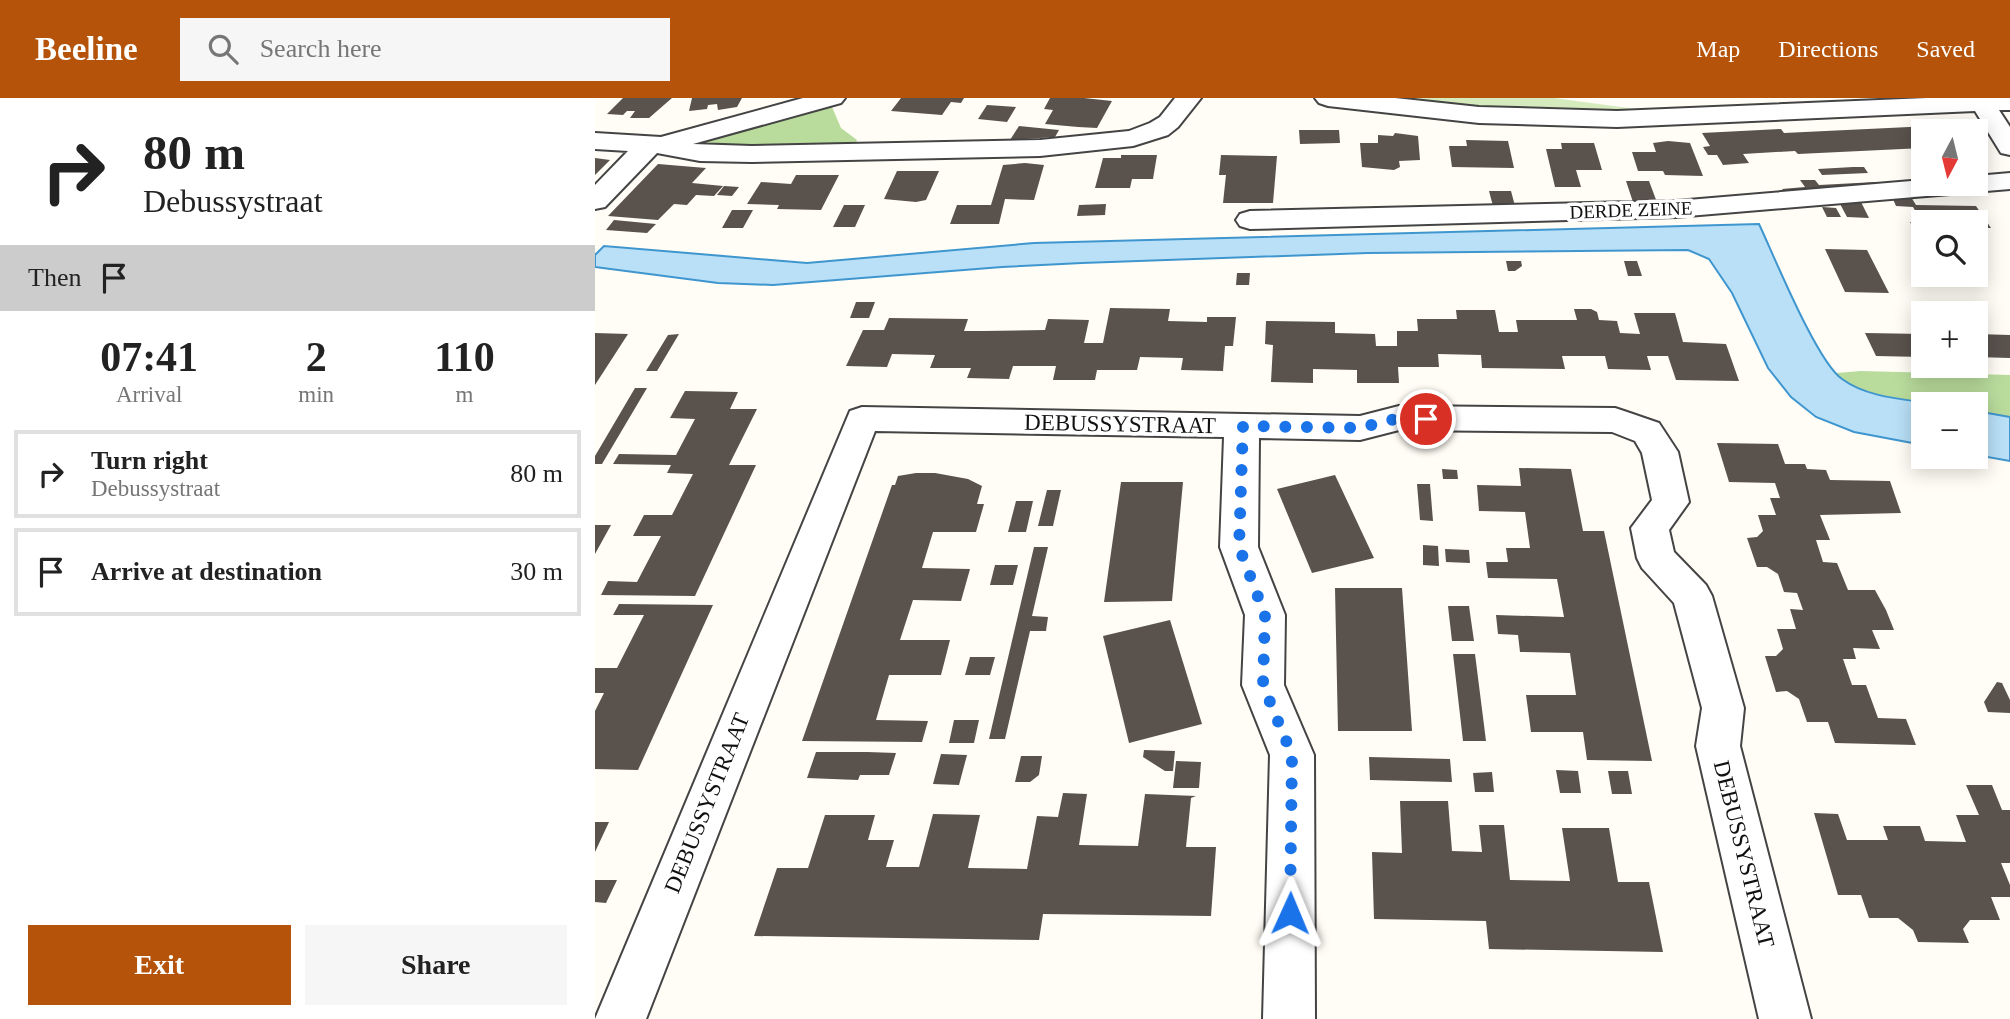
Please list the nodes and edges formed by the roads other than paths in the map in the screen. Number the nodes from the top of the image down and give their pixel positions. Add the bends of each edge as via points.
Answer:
1 (832, 98) edge
2 (1328, 98) edge
3 (1590, 98) edge
4 (1980, 101) edge
5 (1180, 102) edge
6 (2010, 102) edge
7 (848, 114) edge
8 (1676, 115) junction
9 (595, 141) edge
10 (657, 144) junction
11 (2010, 147) edge
12 (881, 153) junction
13 (2010, 181) edge
14 (595, 201) edge
15 (1250, 220) dead end
16 (1243, 426) junction
17 (620, 1019) edge
18 (1289, 1019) edge
19 (1785, 1019) edge

1 - 10 street
2 - 8 street via 1479,115 1617,119
3 - 8 street via 1657,107
4 - 6 street
4 - 8 street
4 - 11 street
5 - 12 street via 1169,122 1133,138 1040,148
7 - 12 street
9 - 10 street
10 - 12 street via 700,153
10 - 14 street
13 - 15 street, DERDE ZEINE via 1676,209
16 - 17 street, DEBUSSYSTRAAT via 862,419
16 - 18 street via 1239,547 1265,615 1263,685 1292,755
16 - 19 street, DEBUSSYSTRAAT via 1360,428 1399,418 1615,420 1647,432 1660,452 1671,502 1650,528 1656,558 1692,596 1696,608 1723,708 1718,746

